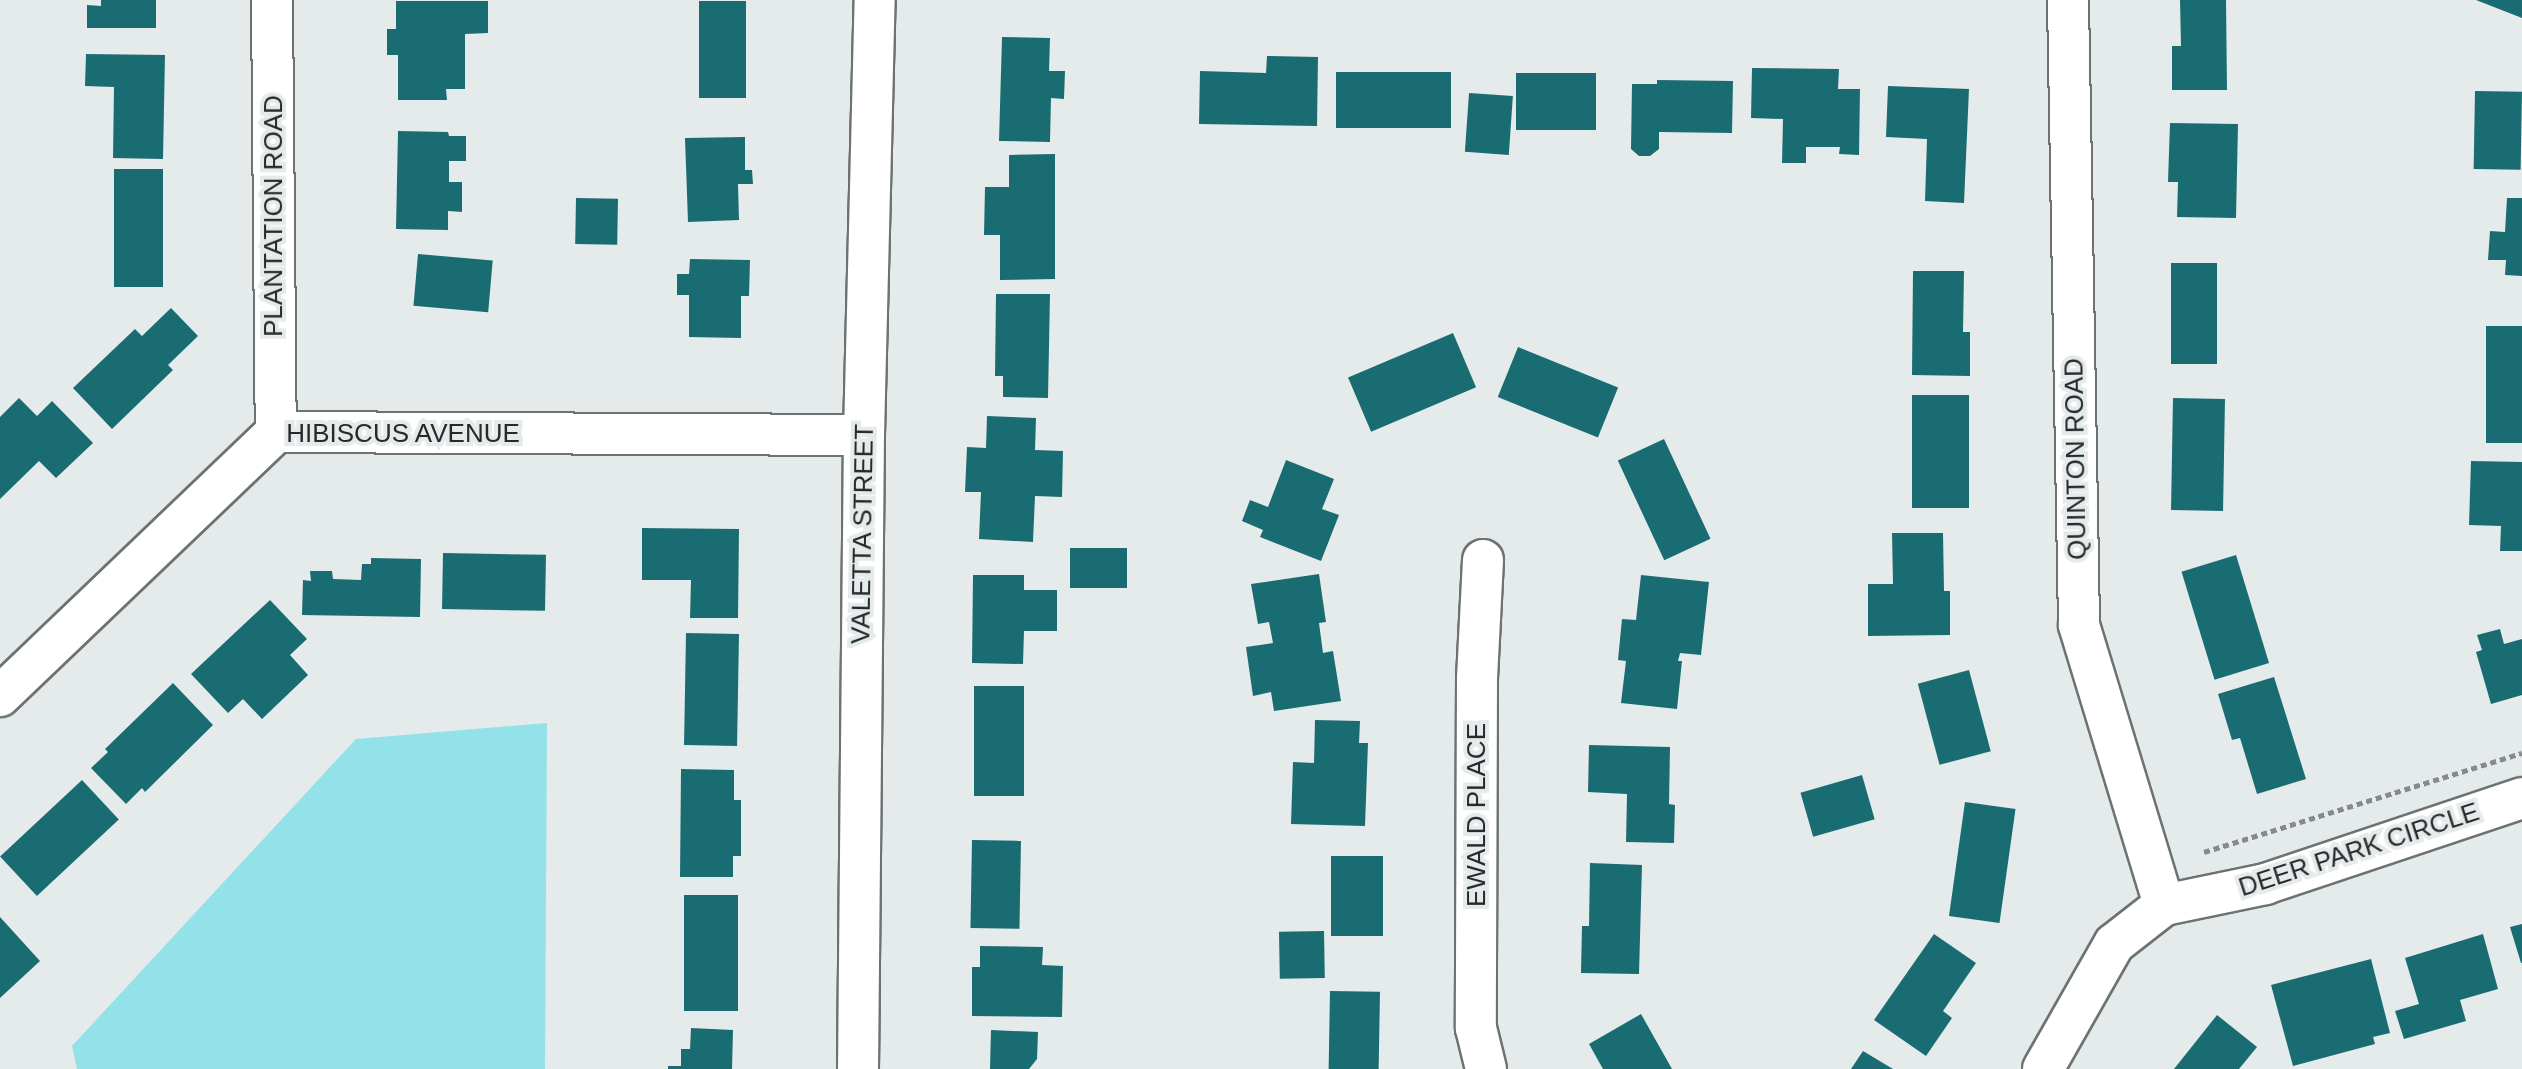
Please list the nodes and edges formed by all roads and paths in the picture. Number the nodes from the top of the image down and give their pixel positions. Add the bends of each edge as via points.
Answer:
1 (272, 0) edge
2 (875, 0) edge
3 (2068, 0) edge
4 (276, 432) junction
5 (864, 435) junction
6 (1483, 560) dead end
7 (0, 696) edge
8 (2522, 753) edge
9 (2522, 798) edge
10 (2204, 852) dead end
11 (2164, 905) junction
12 (858, 1069) edge
13 (1486, 1069) edge
14 (2043, 1069) edge

1 - 4 street, PLANTATION ROAD
2 - 5 street, VALETTA STREET
3 - 11 street, QUINTON ROAD via 2079,625
4 - 5 street, HIBISCUS AVENUE
4 - 7 street, HIBISCUS AVENUE
5 - 12 street, VALETTA STREET
6 - 13 street, EWALD PLACE via 1477,679 1476,1028
8 - 10 path
9 - 11 street, DEER PARK CIRCLE via 2265,884
11 - 14 street, DEER PARK CIRCLE via 2114,944

